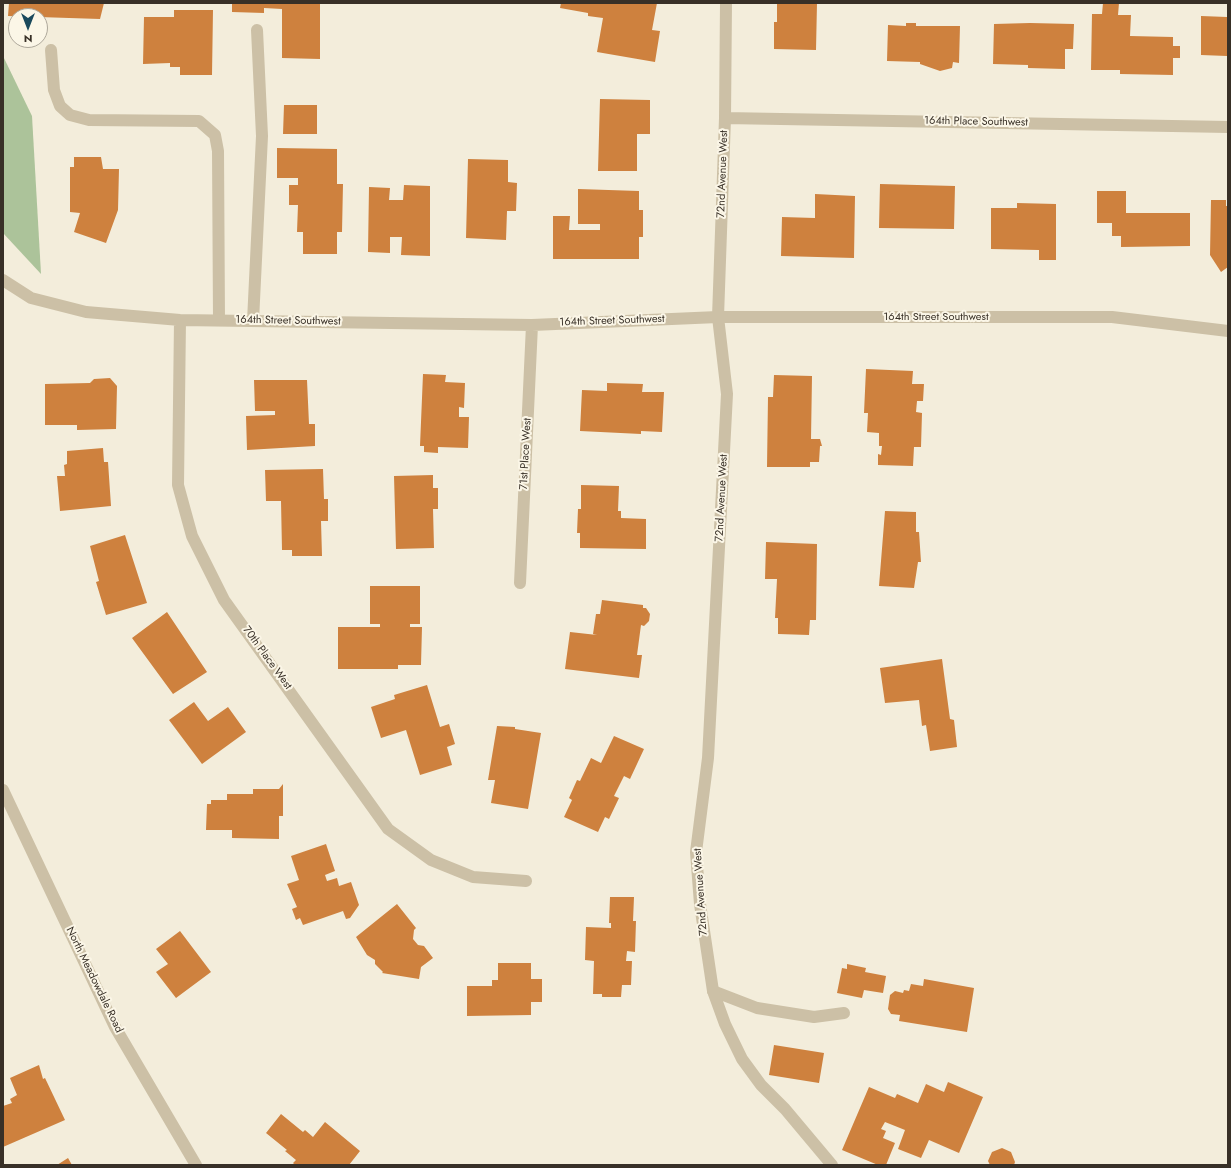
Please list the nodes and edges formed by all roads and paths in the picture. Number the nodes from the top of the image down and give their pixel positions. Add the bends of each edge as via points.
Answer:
1 (726, 3) edge
2 (256, 30) dead end
3 (51, 50) dead end
4 (725, 118) junction
5 (1228, 127) edge
6 (3, 280) edge
7 (718, 317) junction
8 (180, 320) junction
9 (219, 320) junction
10 (253, 321) junction
11 (532, 324) junction
12 (1228, 331) edge
13 (520, 583) dead end
14 (3, 790) edge
15 (526, 881) dead end
16 (713, 991) junction
17 (844, 1013) dead end
18 (196, 1165) edge
19 (832, 1165) edge

1 - 4 street, 72nd Avenue West
2 - 10 street via 262,136
3 - 9 street via 54,90 60,106 70,115 89,120 199,121 215,135 218,151
4 - 5 street, 164th Place Southwest
4 - 7 street, 72nd Avenue West
6 - 8 street, 164th Street Southwest via 31,298 86,312
7 - 11 street, 164th Street Southwest
7 - 12 street, 164th Street Southwest via 1112,317
7 - 16 street, 72nd Avenue West via 727,394 708,758 696,852 701,911
8 - 9 street, 164th Street Southwest
8 - 15 street, 70th Place West via 178,485 192,536 224,600 388,828 431,860 473,877
9 - 10 street, 164th Street Southwest
10 - 11 street, 164th Street Southwest
11 - 13 street, 71st Place West
14 - 18 street, North Meadowdale Road via 115,1027
16 - 17 street via 757,1008 814,1017
16 - 19 street, 72nd Avenue West via 742,1059 761,1085 785,1109

